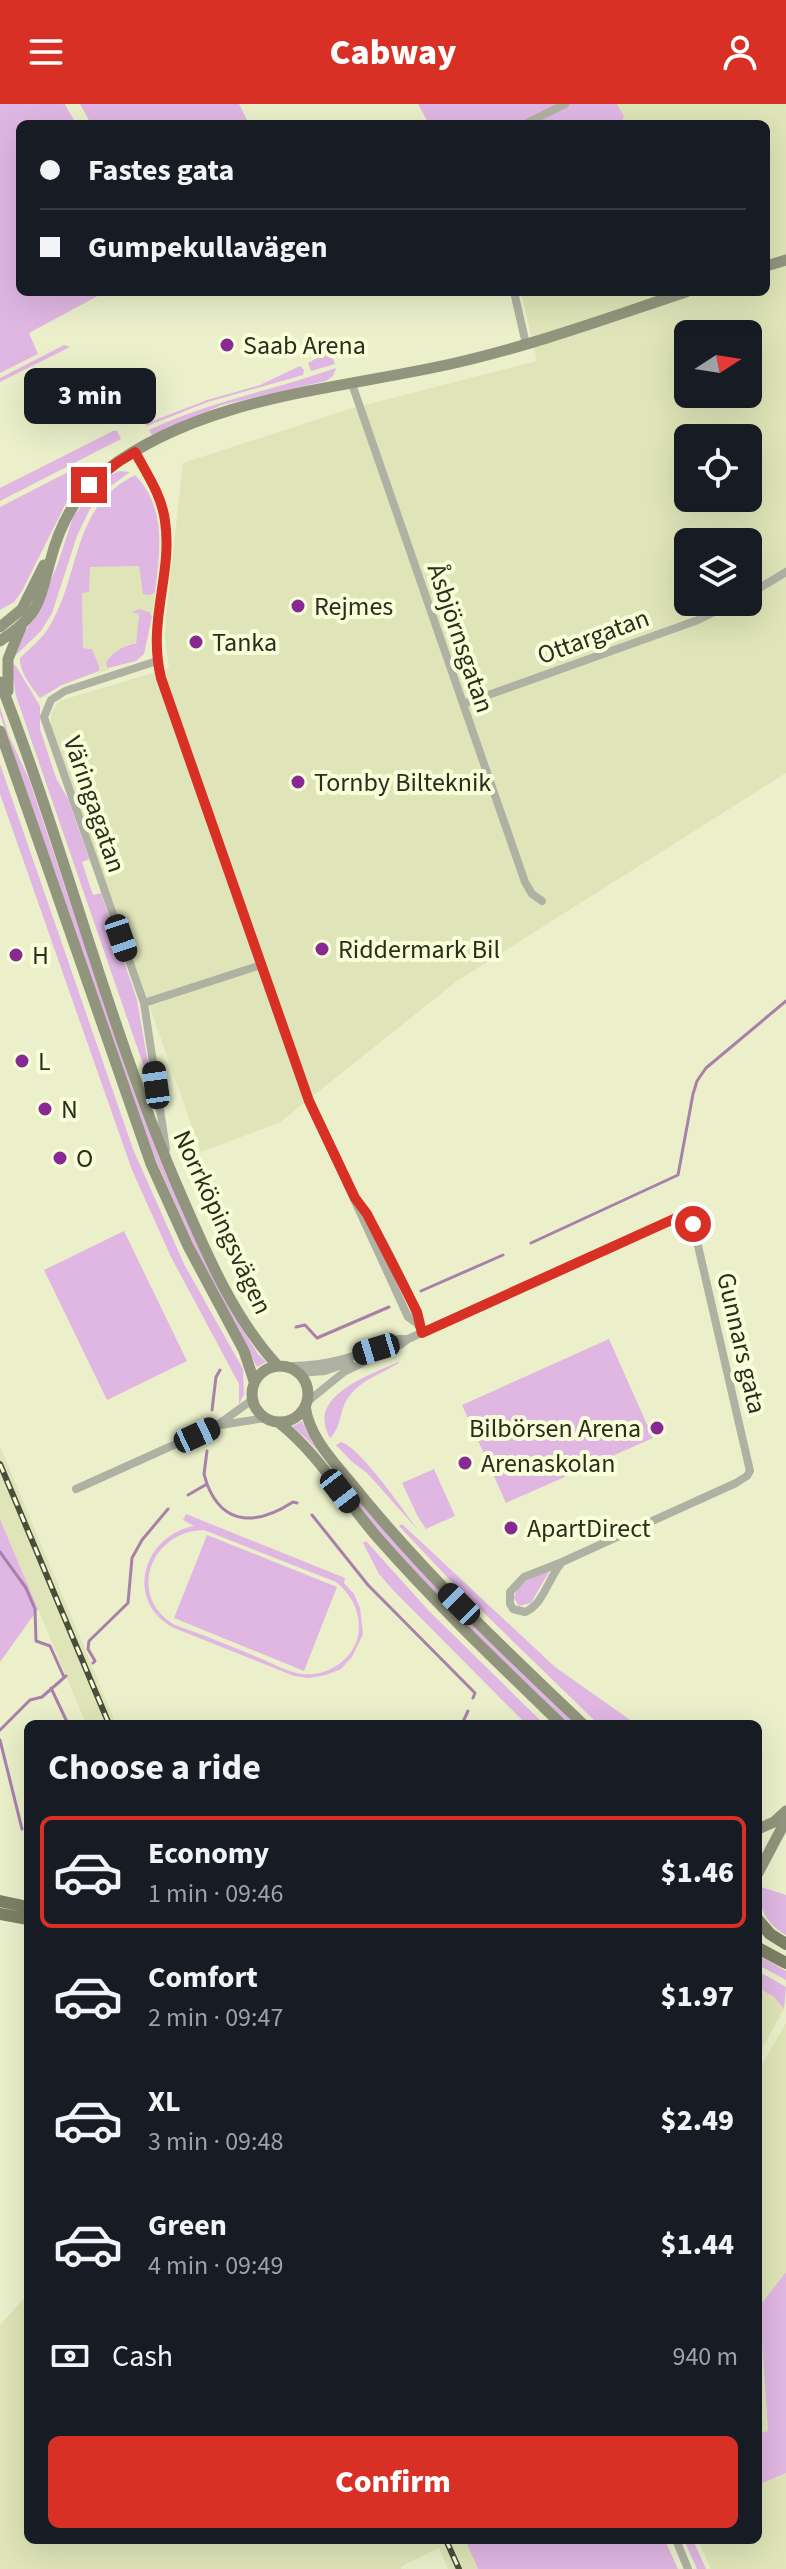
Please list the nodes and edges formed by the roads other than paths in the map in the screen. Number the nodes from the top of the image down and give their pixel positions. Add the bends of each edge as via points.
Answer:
1 (565, 104) edge
2 (533, 120) edge
3 (515, 296) edge
4 (674, 296) edge
5 (526, 344) junction
6 (352, 384) junction
7 (135, 452) junction
8 (54, 547) junction
9 (786, 572) edge
10 (762, 587) edge
11 (22, 609) junction
12 (0, 614) edge
13 (706, 616) edge
14 (23, 624) junction
15 (0, 627) edge
16 (0, 641) edge
17 (157, 661) junction
18 (0, 682) edge
19 (9, 704) junction
20 (463, 704) junction
21 (0, 731) edge
22 (542, 901) dead end
23 (261, 965) junction
24 (144, 1003) junction
25 (169, 1167) junction
26 (420, 1329) junction
27 (408, 1339) junction
28 (376, 1349) junction
29 (282, 1366) junction
30 (300, 1373) junction
31 (254, 1381) junction
32 (252, 1400) junction
33 (306, 1404) junction
34 (265, 1418) junction
35 (278, 1422) junction
36 (216, 1426) junction
37 (76, 1489) dead end
38 (562, 1562) junction
39 (557, 1720) edge
40 (579, 1720) edge
41 (786, 1811) edge
42 (786, 1820) edge
43 (762, 1827) edge
44 (762, 1865) edge
45 (0, 1901) edge
46 (24, 1906) edge
47 (0, 1914) edge
48 (24, 1918) edge
49 (762, 1925) edge
50 (786, 1944) edge
51 (762, 1950) edge
52 (786, 1963) edge
53 (678, 2544) edge
54 (688, 2569) edge

1 - 2 street
3 - 5 street
4 - 5 main road
5 - 6 main road
6 - 7 main road via 229,410
6 - 20 street, Åsbjörnsgatan
7 - 8 main road via 89,485
7 - 17 street via 165,521
8 - 11 main road
8 - 14 main road via 40,596
9 - 10 street
11 - 12 main road
11 - 15 main road
13 - 20 street, Ottargatan
14 - 16 main road
14 - 19 main road via 8,659
17 - 23 street
17 - 24 street, Väringagatan via 65,691 51,700 44,717
18 - 19 main road, Norrköpingsvägen
19 - 25 main road, Norrköpingsvägen
20 - 22 street, Åsbjörnsgatan via 525,882
21 - 31 main road, Norrköpingsvägen via 151,1164
23 - 24 street
23 - 26 street via 309,1101 408,1317
24 - 25 street
25 - 29 main road, Norrköpingsvägen via 251,1334
26 - 27 street
26 - 38 street, Gunnars gata via 676,1218 693,1224 750,1471 742,1480
27 - 28 street
27 - 33 street via 344,1372
28 - 29 street via 317,1365
28 - 30 street via 339,1367
29 - 30 main road
29 - 31 main road via 260,1372
30 - 33 main road via 307,1387
31 - 32 main road
32 - 34 main road
32 - 36 street
33 - 35 main road via 295,1418
33 - 40 main road via 313,1433 384,1523
34 - 35 main road
34 - 36 street
35 - 39 main road via 305,1445 428,1594
36 - 37 street
38 - 38 street via 518,1581 510,1592 513,1609 534,1608
41 - 43 main road
42 - 44 main road
45 - 46 main road
47 - 48 main road
49 - 50 main road
51 - 52 main road
53 - 54 street

